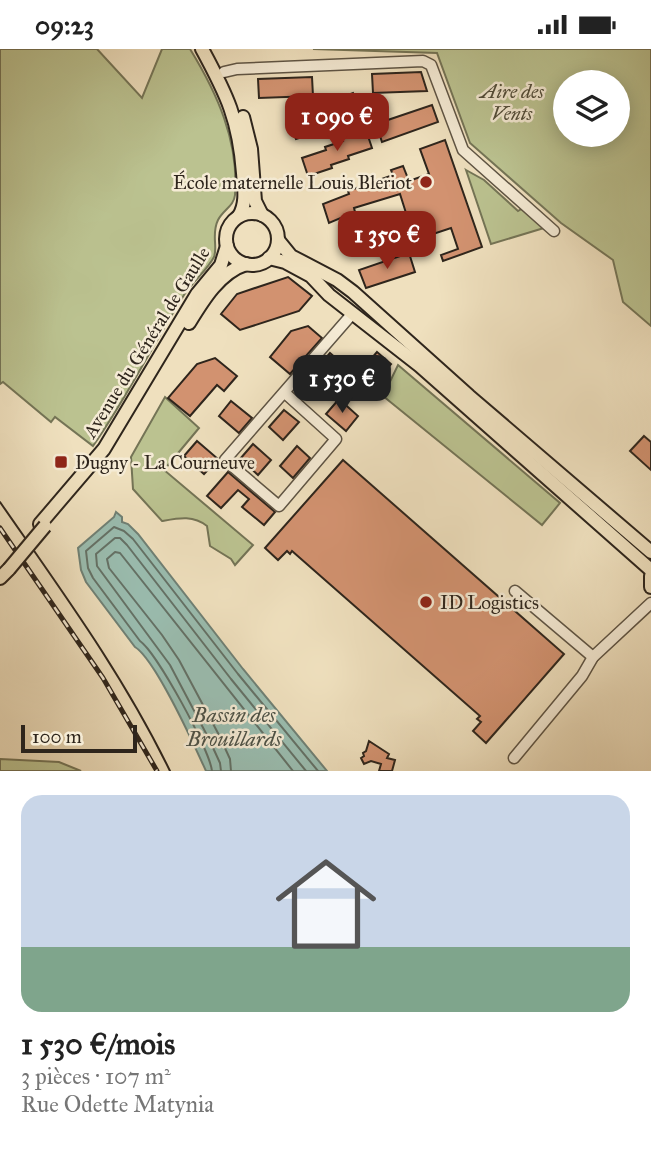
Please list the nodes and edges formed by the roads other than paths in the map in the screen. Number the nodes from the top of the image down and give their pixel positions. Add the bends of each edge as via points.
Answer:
1 (202, 49) edge
2 (210, 49) edge
3 (224, 72) junction
4 (262, 215) junction
5 (239, 216) junction
6 (554, 231) dead end
7 (278, 240) junction
8 (227, 246) junction
9 (269, 258) junction
10 (246, 264) junction
11 (353, 313) junction
12 (285, 393) junction
13 (43, 525) junction
14 (651, 552) edge
15 (651, 570) edge
16 (3, 571) edge
17 (651, 576) edge
18 (651, 587) edge
19 (515, 591) dead end
20 (651, 603) edge
21 (593, 657) junction
22 (514, 758) dead end

1 - 5 main road via 224,89 238,131 244,201
2 - 3 main road
3 - 4 main road via 243,115 255,201
3 - 6 street via 423,61 431,65 463,150
4 - 5 main road
4 - 7 main road via 275,228
5 - 8 main road via 229,226
7 - 9 main road
7 - 14 main road via 291,257 353,292
8 - 10 main road
8 - 13 main road, Avenue du Général de Gaulle via 221,265 197,294 97,458
9 - 10 main road
9 - 11 main road via 304,271
10 - 13 main road, Avenue du Général de Gaulle via 212,290 109,448
11 - 12 street
11 - 15 main road via 420,366
12 - 12 street via 337,439 279,506 225,460
13 - 16 main road
17 - 18 main road
19 - 21 street
20 - 21 street
21 - 22 street

